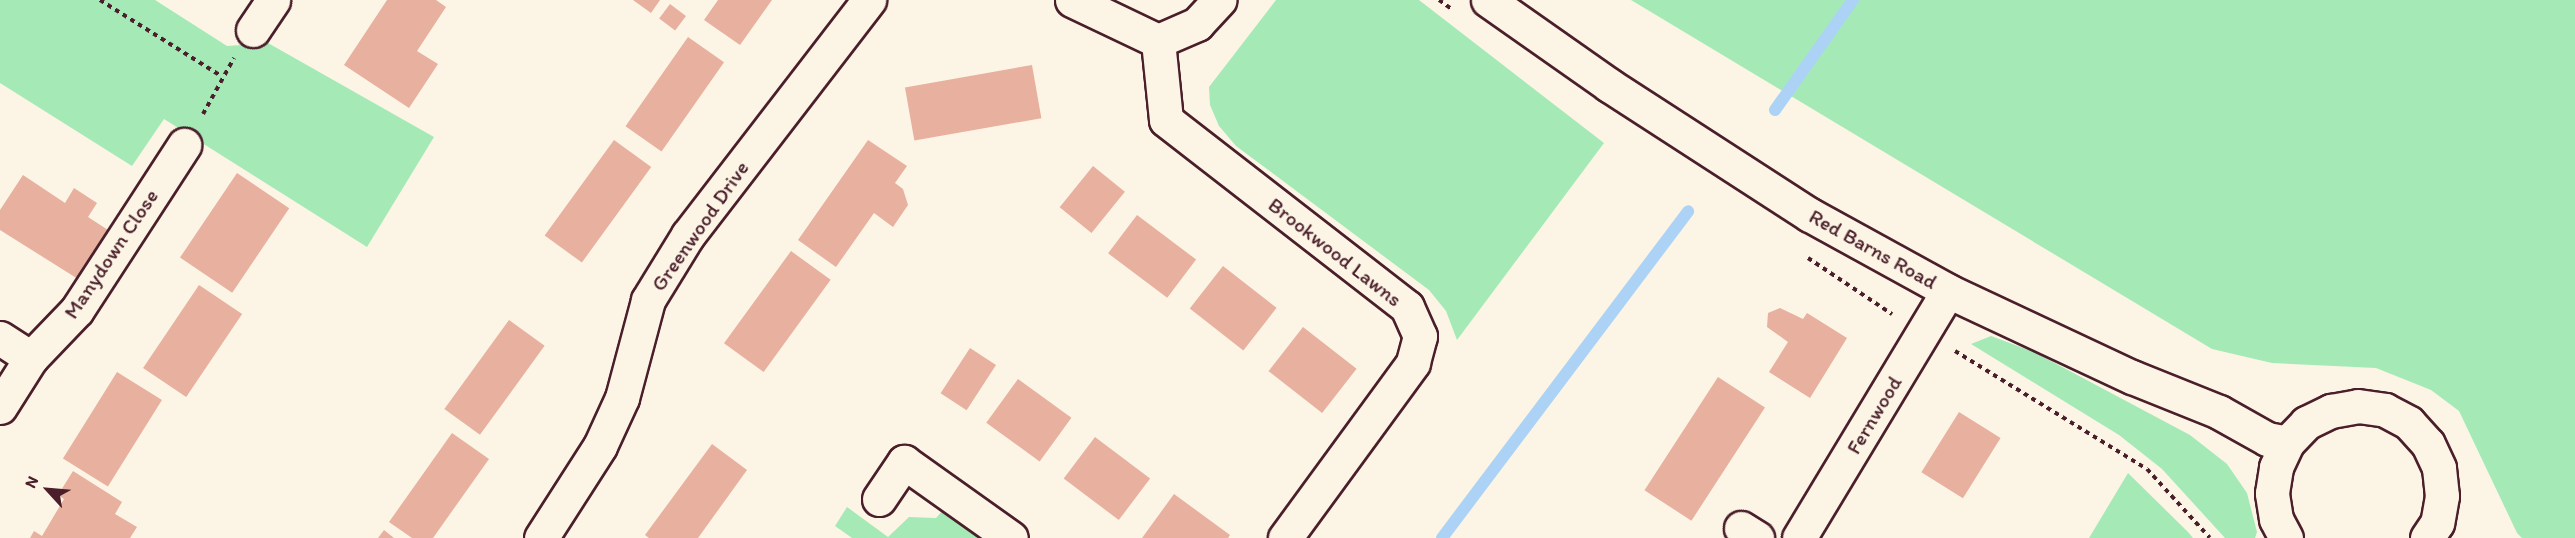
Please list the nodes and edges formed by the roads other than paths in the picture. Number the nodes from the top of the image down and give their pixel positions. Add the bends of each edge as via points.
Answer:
1 (273, 0) edge
2 (869, 0) edge
3 (1072, 0) edge
4 (1220, 0) edge
5 (1488, 0) edge
6 (254, 30) road end
7 (1158, 41) junction
8 (184, 145) road end
9 (1948, 291) junction
10 (0, 338) edge
11 (31, 358) junction
12 (0, 406) edge
13 (2287, 443) junction
14 (879, 499) dead end
15 (2284, 536) edge
16 (541, 538) edge
17 (1011, 538) edge
18 (1286, 538) edge
19 (1799, 538) edge
20 (2427, 538) edge

1 - 6 street
2 - 16 street, Greenwood Drive via 688,236 648,300 622,398 600,446
3 - 7 street
4 - 7 street via 1197,24
5 - 9 street, Red Barns Road via 1609,85 1810,215
7 - 18 street, Brookwood Lawns via 1166,120 1407,308 1420,336 1413,363
8 - 11 street, Manydown Close via 77,310
9 - 13 street, Red Barns Road via 2132,377 2219,412 2267,439
9 - 19 street, Fernwood
10 - 11 street
11 - 12 street, Manydown Close
13 - 15 street via 2276,466 2272,493
13 - 20 street via 2306,423 2331,411 2358,406 2385,410 2409,423 2428,444 2439,468 2442,496 2437,523
14 - 17 street via 904,462

